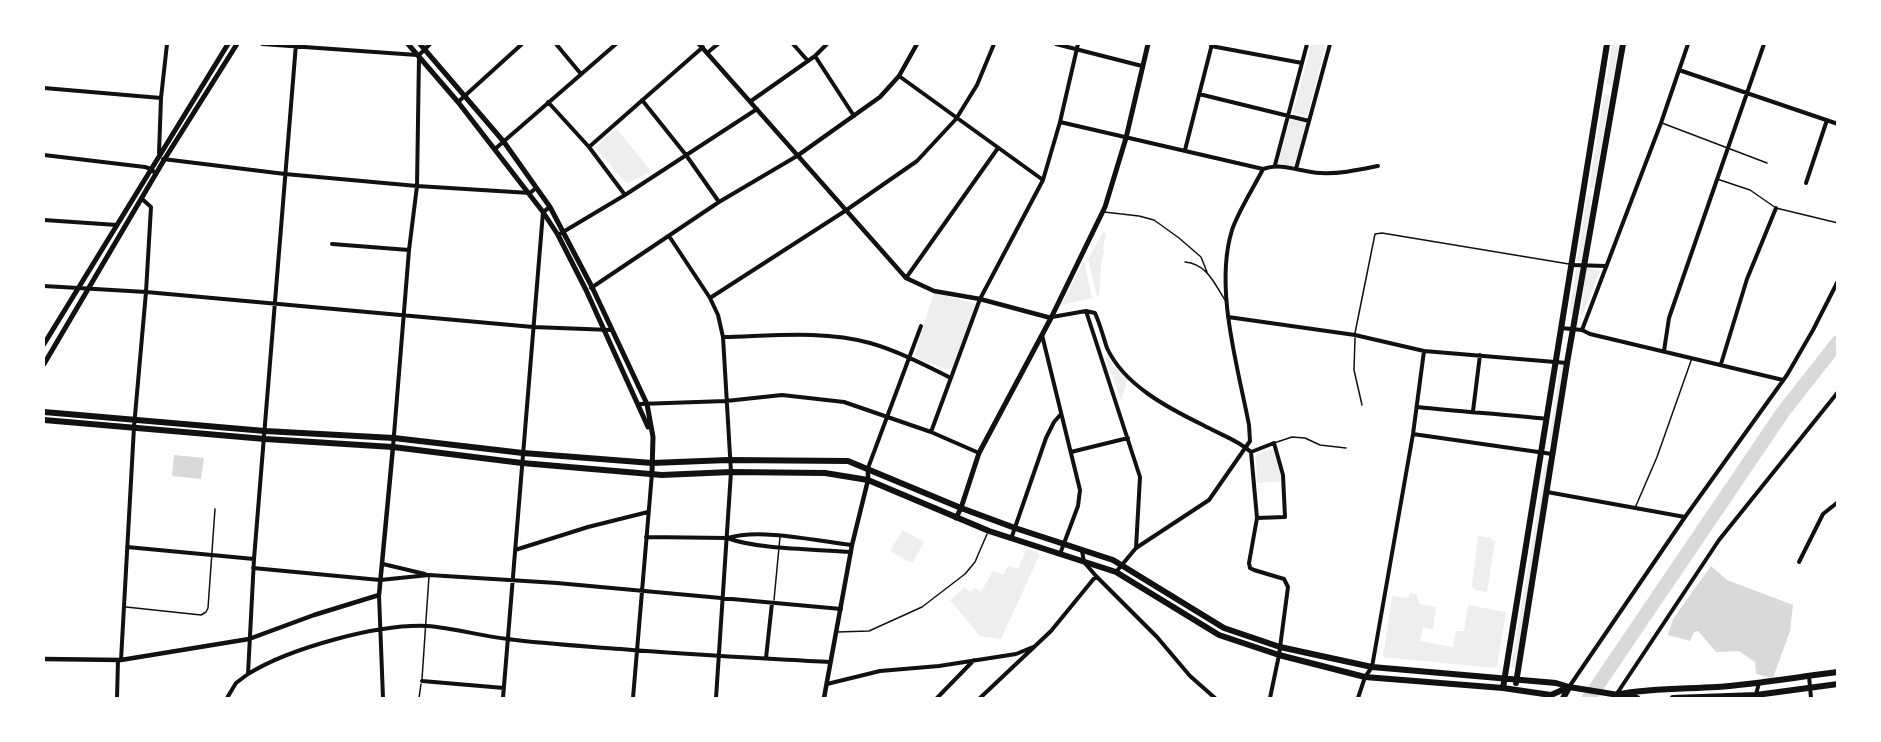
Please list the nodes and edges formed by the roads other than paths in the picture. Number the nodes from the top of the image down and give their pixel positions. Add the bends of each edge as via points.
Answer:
1 (167, 44) edge
2 (228, 44) edge
3 (237, 44) edge
4 (262, 44) edge
5 (408, 44) edge
6 (430, 44) edge
7 (522, 44) edge
8 (556, 44) edge
9 (616, 44) edge
10 (718, 44) edge
11 (793, 44) edge
12 (827, 44) edge
13 (917, 44) edge
14 (994, 44) edge
15 (1056, 44) edge
16 (1148, 44) edge
17 (1307, 44) edge
18 (1330, 44) edge
19 (1607, 44) edge
20 (1623, 44) edge
21 (1688, 44) edge
22 (1764, 44) edge
23 (296, 45) edge
24 (701, 45) edge
25 (1212, 45) edge
26 (422, 46) edge
27 (1077, 46) edge
28 (707, 53) junction
29 (419, 55) junction
30 (815, 56) junction
31 (808, 61) junction
32 (1302, 63) junction
33 (1142, 66) junction
34 (1679, 70) junction
35 (581, 74) junction
36 (899, 76) junction
37 (44, 88) edge
38 (1600, 88) junction
39 (1615, 90) junction
40 (1746, 93) junction
41 (1199, 94) junction
42 (465, 96) junction
43 (161, 98) junction
44 (642, 100) junction
45 (751, 101) junction
46 (458, 102) junction
47 (548, 102) junction
48 (757, 109) junction
49 (854, 116) junction
50 (1288, 116) junction
51 (956, 119) junction
52 (1827, 120) junction
53 (1309, 121) junction
54 (1060, 122) junction
55 (1661, 123) junction
56 (1838, 124) edge
57 (1126, 138) junction
58 (504, 142) junction
59 (589, 147) junction
60 (1727, 147) junction
61 (998, 148) junction
62 (495, 149) junction
63 (1185, 150) junction
64 (44, 155) edge
65 (686, 155) junction
66 (797, 156) junction
67 (162, 158) junction
68 (1767, 163) dead end
69 (1275, 165) junction
70 (1378, 166) dead end
71 (151, 168) junction
72 (1263, 169) junction
73 (1296, 169) junction
74 (156, 174) junction
75 (285, 174) junction
76 (1716, 179) junction
77 (1043, 180) junction
78 (1806, 183) dead end
79 (417, 186) junction
80 (537, 187) junction
81 (1582, 192) junction
82 (530, 193) junction
83 (135, 194) junction
84 (625, 195) junction
85 (1597, 195) junction
86 (142, 199) junction
87 (719, 202) junction
88 (550, 207) junction
89 (1776, 208) junction
90 (845, 211) junction
91 (543, 212) junction
92 (1104, 212) junction
93 (44, 220) edge
94 (1838, 223) edge
95 (117, 225) junction
96 (561, 234) junction
97 (669, 236) junction
98 (332, 244) dead end
99 (409, 250) junction
100 (1185, 262) dead end
101 (1571, 265) junction
102 (1584, 265) junction
103 (1606, 266) junction
104 (1207, 272) junction
105 (906, 278) junction
106 (1838, 281) edge
107 (44, 286) edge
108 (592, 287) junction
109 (76, 288) junction
110 (87, 289) junction
111 (586, 290) junction
112 (146, 292) junction
113 (710, 298) junction
114 (980, 299) junction
115 (275, 304) junction
116 (1228, 304) junction
117 (1086, 311) junction
118 (404, 314) junction
119 (1228, 317) junction
120 (1051, 318) junction
121 (921, 326) dead end
122 (533, 327) junction
123 (1561, 328) junction
124 (1573, 329) junction
125 (608, 330) junction
126 (1582, 330) junction
127 (1042, 334) junction
128 (1355, 334) junction
129 (723, 337) junction
130 (44, 344) edge
131 (1424, 351) junction
132 (1664, 351) junction
133 (1480, 355) junction
134 (909, 358) junction
135 (1692, 358) junction
136 (1556, 362) junction
137 (1567, 363) junction
138 (44, 364) edge
139 (1721, 364) junction
140 (951, 378) junction
141 (1783, 380) junction
142 (1838, 392) edge
143 (726, 401) junction
144 (639, 404) junction
145 (647, 404) junction
146 (1362, 405) dead end
147 (1418, 407) junction
148 (1473, 411) junction
149 (44, 412) edge
150 (1062, 413) junction
151 (886, 416) junction
152 (1547, 419) junction
153 (44, 420) edge
154 (134, 423) junction
155 (265, 431) junction
156 (931, 432) junction
157 (1413, 434) junction
158 (652, 436) junction
159 (394, 438) junction
160 (1128, 438) junction
161 (265, 439) junction
162 (1274, 443) junction
163 (393, 447) junction
164 (1247, 448) junction
165 (1346, 448) dead end
166 (1071, 452) junction
167 (1251, 452) junction
168 (1542, 452) junction
169 (523, 453) junction
170 (979, 453) junction
171 (1553, 454) junction
172 (728, 460) junction
173 (522, 463) junction
174 (652, 463) junction
175 (868, 468) junction
176 (730, 472) junction
177 (652, 473) junction
178 (868, 480) junction
179 (1547, 492) junction
180 (1838, 502) edge
181 (961, 508) junction
182 (1635, 508) junction
183 (215, 509) dead end
184 (648, 512) junction
185 (1685, 517) junction
186 (956, 518) junction
187 (1257, 518) junction
188 (1015, 528) junction
189 (989, 531) junction
190 (780, 536) junction
191 (646, 537) junction
192 (727, 538) junction
193 (1011, 539) junction
194 (1064, 544) junction
195 (852, 545) junction
196 (779, 546) junction
197 (127, 547) junction
198 (1136, 549) junction
199 (515, 550) junction
200 (1082, 550) junction
201 (851, 552) junction
202 (1060, 554) junction
203 (212, 555) junction
204 (254, 559) junction
205 (1084, 562) junction
206 (1799, 562) dead end
207 (383, 564) junction
208 (1122, 564) junction
209 (253, 568) junction
210 (1116, 572) junction
211 (429, 575) junction
212 (1096, 576) junction
213 (380, 580) junction
214 (512, 581) junction
215 (642, 590) junction
216 (380, 595) junction
217 (723, 597) junction
218 (773, 603) junction
219 (124, 606) junction
220 (841, 609) junction
221 (1203, 615) junction
222 (1199, 622) junction
223 (426, 626) junction
224 (381, 630) junction
225 (836, 632) junction
226 (249, 639) junction
227 (507, 639) junction
228 (1033, 647) junction
229 (1280, 647) junction
230 (637, 650) junction
231 (1279, 655) junction
232 (718, 656) junction
233 (766, 658) junction
234 (44, 659) edge
235 (975, 659) junction
236 (120, 660) junction
237 (830, 662) junction
238 (1372, 668) junction
239 (1838, 672) edge
240 (248, 675) junction
241 (1365, 676) junction
242 (1809, 676) junction
243 (1504, 678) junction
244 (1516, 680) junction
245 (422, 681) junction
246 (1759, 683) junction
247 (827, 684) junction
248 (1838, 684) edge
249 (1569, 687) junction
250 (504, 688) junction
251 (1503, 688) junction
252 (1810, 688) junction
253 (1514, 689) junction
254 (1615, 697) edge
255 (1755, 697) edge
256 (117, 699) edge
257 (227, 699) edge
258 (383, 699) edge
259 (419, 699) edge
260 (503, 699) edge
261 (633, 699) edge
262 (716, 699) edge
263 (824, 699) edge
264 (937, 699) edge
265 (980, 699) edge
266 (1215, 699) edge
267 (1270, 699) edge
268 (1358, 699) edge
269 (1563, 699) edge
270 (1637, 699) edge
271 (1673, 699) edge
272 (1811, 699) edge

1 - 43 street
2 - 67 main road
3 - 67 main road
4 - 23 street
5 - 29 main road
6 - 26 street
7 - 42 street
8 - 35 street
9 - 35 street
10 - 28 street
11 - 31 street
12 - 30 street
13 - 36 street
14 - 51 street via 977,85
15 - 27 street
16 - 33 main road
17 - 32 street
18 - 53 street
19 - 38 main road
20 - 39 main road
21 - 34 street
22 - 40 street
23 - 29 street
23 - 75 street
24 - 28 street
24 - 44 street
25 - 32 street
25 - 41 street
26 - 29 street
26 - 42 main road
27 - 33 street
27 - 54 street
28 - 45 street
29 - 46 main road
29 - 79 street
30 - 31 street
30 - 49 street
31 - 45 street
32 - 50 street
33 - 57 main road
34 - 40 street
34 - 55 street
35 - 47 street
36 - 49 street
36 - 51 street
37 - 43 street
38 - 39 main road
38 - 81 main road
39 - 85 main road
40 - 52 street
40 - 60 street
41 - 50 street
41 - 63 street
42 - 46 street
42 - 58 main road
43 - 67 street
44 - 59 street
44 - 65 street
45 - 48 street
46 - 62 main road
47 - 58 street
47 - 59 street
48 - 65 street
48 - 66 street
49 - 66 street
50 - 53 street
50 - 69 street
51 - 61 street
51 - 90 street via 917,161
52 - 56 street
52 - 78 street
53 - 73 street
54 - 57 street
54 - 77 street
55 - 60 lane
55 - 103 street
57 - 63 street
57 - 92 main road
58 - 62 street
58 - 80 main road
59 - 84 street
60 - 68 lane
60 - 76 street
61 - 77 street
61 - 105 street
62 - 82 main road
63 - 72 street
64 - 71 street
65 - 84 street
65 - 87 street
66 - 87 street
66 - 90 street
67 - 71 main road
67 - 74 main road
67 - 75 street
69 - 72 street
69 - 73 street
70 - 73 street via 1339,174
71 - 74 street
71 - 83 main road
72 - 116 street via 1232,230 1225,277
74 - 86 main road
75 - 79 street
75 - 115 street
76 - 89 lane via 1750,190
76 - 132 street via 1669,318
77 - 114 street
79 - 82 street
79 - 99 street
80 - 82 street
80 - 88 main road
81 - 85 main road
81 - 101 main road
82 - 91 main road
83 - 86 street
83 - 95 main road
84 - 96 street
85 - 102 main road
86 - 110 main road
86 - 112 street via 151,207
87 - 97 street
88 - 91 street
88 - 96 main road
89 - 94 lane
89 - 139 street via 1747,279
90 - 105 street
90 - 113 street
91 - 96 main road
91 - 122 street
92 - 104 lane via 1154,220 1200,257
92 - 120 main road
93 - 95 street
95 - 109 main road
96 - 108 main road
96 - 111 main road
97 - 108 street
97 - 113 street
98 - 99 street
99 - 118 street
100 - 104 lane via 1193,262
101 - 102 street
101 - 123 main road
101 - 128 lane via 1375,234
102 - 103 street
102 - 124 main road
103 - 126 street
104 - 116 lane
105 - 114 street via 934,291
106 - 141 street
107 - 109 street
108 - 111 street
108 - 125 main road
109 - 110 street
109 - 130 main road
110 - 112 street
110 - 138 main road
111 - 125 main road
112 - 115 street
112 - 154 street
113 - 129 street
114 - 120 street
114 - 140 street
115 - 118 street
115 - 155 street
116 - 119 street
117 - 120 street
117 - 160 street
117 - 164 street via 1095,313 1114,360 1136,383 1172,410
118 - 122 street
118 - 159 street
119 - 128 street
119 - 164 street via 1250,425
120 - 127 main road
121 - 134 street
122 - 125 street
122 - 169 street
123 - 124 street
123 - 136 main road
124 - 126 street
124 - 137 main road
125 - 144 main road
125 - 145 main road
126 - 132 street
127 - 150 street
127 - 170 main road
128 - 131 street
128 - 146 lane via 1354,370
129 - 134 street via 832,336 870,343
129 - 143 street
131 - 133 street
131 - 147 street
132 - 135 street
133 - 136 street
133 - 148 street
134 - 140 street
134 - 151 street
135 - 139 street
135 - 182 lane via 1658,457
136 - 137 street
136 - 152 main road
137 - 171 main road
139 - 141 street
140 - 156 street
141 - 185 street
142 - 254 street via 1719,540
143 - 145 street
143 - 151 street via 782,395 844,402
143 - 172 street
144 - 145 street
144 - 158 main road
145 - 158 main road
147 - 148 street
147 - 157 street
148 - 152 street
149 - 154 main road
150 - 166 street
150 - 188 street via 1046,438
151 - 156 street
151 - 175 street
152 - 168 main road
153 - 154 main road
154 - 155 main road
154 - 161 main road
154 - 197 street
155 - 159 main road
155 - 161 street
156 - 170 street
157 - 168 street
157 - 238 street
158 - 174 main road
159 - 163 street
159 - 169 main road
160 - 166 street
160 - 198 street via 1140,477
161 - 163 main road
161 - 204 street
162 - 165 lane via 1292,437
162 - 167 street
162 - 187 street via 1283,475 1285,517
163 - 173 main road
163 - 207 street
164 - 167 street
164 - 198 street via 1209,500
166 - 194 street via 1080,497
167 - 187 street
168 - 171 street
168 - 243 main road
169 - 173 street
169 - 174 main road
170 - 181 main road
171 - 179 main road
172 - 174 main road
172 - 175 main road via 833,459
172 - 176 street
173 - 177 main road
173 - 199 street
174 - 177 main road
175 - 178 street
175 - 181 main road
176 - 177 main road
176 - 178 main road via 825,473
176 - 192 street
177 - 184 street
178 - 186 main road
178 - 195 street
179 - 182 street
179 - 244 main road
180 - 206 street via 1823,514
181 - 186 main road
181 - 188 main road
182 - 185 street
183 - 203 lane
184 - 191 street
184 - 199 street
185 - 249 street
186 - 189 main road
187 - 229 street via 1250,568 1287,582
188 - 193 street
188 - 194 main road
189 - 193 main road
189 - 225 lane via 975,562 922,607 868,631
190 - 192 street
190 - 195 street
190 - 196 lane
191 - 192 street
191 - 215 street
192 - 196 street
192 - 217 street
193 - 202 main road
194 - 200 main road
194 - 202 street
195 - 201 street
196 - 201 street
196 - 218 lane
197 - 203 street
197 - 219 street
198 - 208 street
199 - 214 street
200 - 205 street
200 - 208 main road
201 - 220 street
202 - 205 main road
203 - 204 street
203 - 219 lane via 208,608 201,615
204 - 209 street
205 - 210 main road
205 - 212 street
207 - 211 street
207 - 213 street
208 - 210 street
208 - 221 main road
209 - 213 street
209 - 226 street
210 - 222 main road
211 - 213 street
211 - 214 street
211 - 223 lane
212 - 228 street via 1052,631
212 - 266 street
213 - 216 street
214 - 215 street
214 - 227 street
215 - 217 street
215 - 230 street
216 - 224 street
216 - 226 street
217 - 218 street
217 - 232 street
218 - 220 street
218 - 233 street
219 - 236 street
220 - 225 street
221 - 222 main road
221 - 229 main road via 1224,627
222 - 231 main road via 1219,634
223 - 224 street
223 - 227 street
223 - 245 lane
224 - 240 street via 297,651
224 - 258 street
225 - 237 street
226 - 236 street
226 - 240 street
227 - 230 street
227 - 250 street
228 - 235 street via 1016,654
228 - 265 street
229 - 231 street
229 - 238 main road
230 - 232 street
230 - 261 street
231 - 241 main road
231 - 267 street
232 - 233 street
232 - 262 street
233 - 237 street
234 - 236 street
235 - 247 street via 880,671
235 - 264 street
236 - 256 street
237 - 247 street
238 - 241 street
238 - 243 main road
239 - 242 main road
240 - 257 street via 236,683
241 - 251 main road
241 - 268 street
242 - 246 main road
242 - 252 street
243 - 244 main road
243 - 251 main road
244 - 249 main road via 1556,682
244 - 253 main road
245 - 250 street
245 - 259 lane
246 - 254 main road via 1646,689
246 - 255 street
247 - 263 street
248 - 252 main road
249 - 253 main road via 1551,694
249 - 254 main road
249 - 269 main road
250 - 260 street
251 - 253 main road
252 - 255 main road
252 - 272 street
254 - 270 main road
255 - 271 main road

